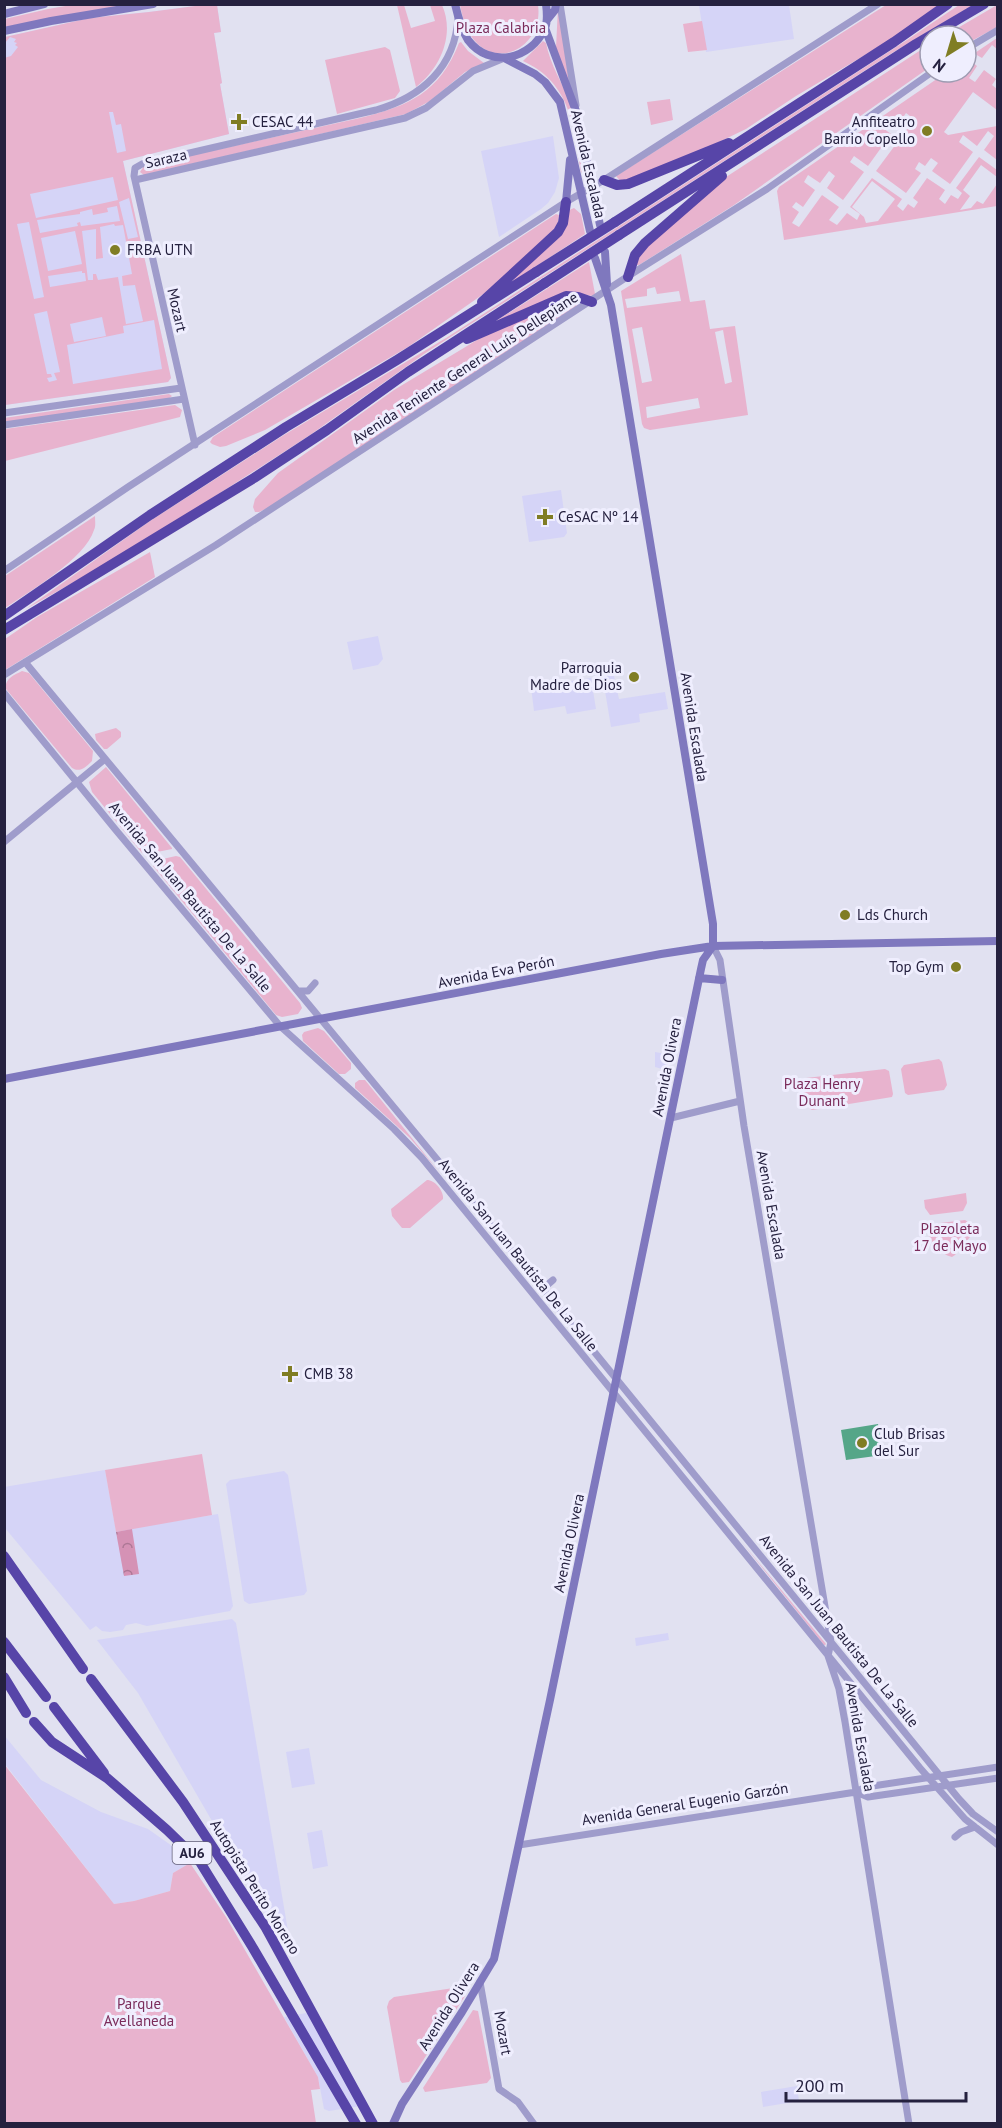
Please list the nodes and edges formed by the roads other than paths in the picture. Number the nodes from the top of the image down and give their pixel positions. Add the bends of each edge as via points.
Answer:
1 (44, 4) edge
2 (153, 4) edge
3 (546, 4) edge
4 (558, 4) edge
5 (878, 4) edge
6 (948, 4) edge
7 (984, 4) edge
8 (455, 6) edge
9 (4, 14) edge
10 (458, 18) junction
11 (546, 24) junction
12 (998, 30) edge
13 (4, 31) edge
14 (978, 42) edge
15 (504, 59) junction
16 (918, 82) edge
17 (576, 111) junction
18 (757, 131) junction
19 (763, 144) junction
20 (571, 152) junction
21 (135, 180) junction
22 (604, 180) junction
23 (591, 188) junction
24 (581, 193) junction
25 (566, 202) junction
26 (600, 225) dead end
27 (590, 231) dead end
28 (605, 252) dead end
29 (595, 258) dead end
30 (628, 277) junction
31 (608, 291) junction
32 (592, 302) junction
33 (468, 316) junction
34 (444, 349) junction
35 (181, 388) junction
36 (184, 399) junction
37 (4, 413) edge
38 (4, 424) edge
39 (195, 445) junction
40 (4, 571) edge
41 (4, 616) edge
42 (4, 630) edge
43 (25, 662) junction
44 (4, 675) edge
45 (4, 693) edge
46 (105, 759) junction
47 (77, 782) junction
48 (4, 842) edge
49 (998, 941) edge
50 (713, 946) junction
51 (699, 978) junction
52 (722, 980) junction
53 (315, 983) dead end
54 (298, 991) junction
55 (322, 1019) junction
56 (280, 1026) junction
57 (4, 1080) edge
58 (740, 1101) junction
59 (671, 1118) junction
60 (553, 1280) dead end
61 (539, 1285) junction
62 (616, 1379) junction
63 (613, 1394) junction
64 (4, 1556) edge
65 (824, 1605) junction
66 (808, 1614) junction
67 (4, 1642) edge
68 (831, 1642) junction
69 (828, 1656) junction
70 (83, 1669) dead end
71 (4, 1677) edge
72 (91, 1679) dead end
73 (46, 1697) dead end
74 (54, 1707) dead end
75 (26, 1713) dead end
76 (34, 1722) dead end
77 (998, 1767) edge
78 (939, 1776) junction
79 (108, 1778) junction
80 (928, 1778) junction
81 (998, 1778) edge
82 (948, 1786) junction
83 (936, 1787) junction
84 (856, 1792) junction
85 (975, 1827) junction
86 (998, 1832) edge
87 (956, 1838) dead end
88 (519, 1845) junction
89 (998, 1845) edge
90 (480, 1982) junction
91 (356, 2124) edge
92 (374, 2124) edge
93 (393, 2124) edge
94 (534, 2124) edge
95 (909, 2124) edge

1 - 9 main road
2 - 13 main road
3 - 11 main road, Avenida Escalada
4 - 11 main road
4 - 17 street, Avenida Escalada
5 - 22 street
6 - 18 highway
7 - 19 highway
8 - 10 main road, Avenida Escalada
10 - 15 main road, Avenida Escalada via 474,46
10 - 21 street, Saraza via 454,45 440,71 399,102 142,164 133,171
11 - 15 main road via 530,47
11 - 17 main road, Avenida Escalada
12 - 14 street
15 - 20 main road, Avenida Escalada via 535,74 553,91 565,117
15 - 21 street, Saraza via 473,71 426,108 405,118
16 - 30 street, Avenida Teniente General Luís Dellepiane via 767,189
17 - 23 main road, Avenida Escalada
18 - 22 highway via 628,184
18 - 33 highway, bridge
19 - 30 highway via 645,243 635,255
19 - 34 highway, bridge
20 - 24 main road, Avenida Escalada
20 - 25 main road
21 - 35 street, Mozart
22 - 23 street
23 - 24 street
23 - 26 main road, Avenida Escalada
24 - 25 street
24 - 27 main road, Avenida Escalada
25 - 33 highway via 558,231
25 - 39 street
28 - 31 main road, Avenida Escalada
29 - 31 main road, Avenida Escalada
30 - 31 street, Avenida Teniente General Luís Dellepiane
31 - 32 street, Avenida Teniente General Luís Dellepiane
31 - 50 main road, Avenida Escalada via 713,924
32 - 34 highway via 566,296
32 - 43 street, Avenida Teniente General Luís Dellepiane via 216,545
33 - 41 highway via 277,432
34 - 42 highway via 254,478
35 - 36 street, Mozart
35 - 37 street
36 - 38 street
36 - 39 street, Mozart
39 - 40 street
43 - 44 street, Avenida Teniente General Luís Dellepiane
43 - 46 street, Avenida San Juan Bautista De La Salle
45 - 47 street, Avenida San Juan Bautista De La Salle
46 - 47 street
46 - 54 street, Avenida San Juan Bautista De La Salle
47 - 48 street
47 - 56 street, Avenida San Juan Bautista De La Salle
49 - 50 main road, Avenida Eva Perón
50 - 51 main road, Avenida Olivera
50 - 52 street, Avenida Escalada via 720,960
50 - 55 main road, Avenida Eva Perón
51 - 52 main road
51 - 59 main road, Avenida Olivera
52 - 58 street, Avenida Escalada
53 - 54 street via 309,991
54 - 55 street, Avenida San Juan Bautista De La Salle
55 - 56 main road, Avenida Eva Perón
55 - 61 street, Avenida San Juan Bautista De La Salle
56 - 57 main road, Avenida Eva Perón
56 - 63 street, Avenida San Juan Bautista De La Salle via 422,1158
58 - 59 street
58 - 65 street, Avenida Escalada
59 - 62 main road, Avenida Olivera
60 - 61 street via 546,1286
61 - 62 street, Avenida San Juan Bautista De La Salle
62 - 63 main road, Avenida Olivera
62 - 66 street, Avenida San Juan Bautista De La Salle
63 - 69 street, Avenida San Juan Bautista De La Salle
63 - 88 main road, Avenida Olivera
64 - 70 highway
65 - 66 street via 817,1614
65 - 68 street, Avenida Escalada
66 - 68 street, Avenida San Juan Bautista De La Salle
67 - 73 highway
68 - 69 street, Avenida Escalada
68 - 78 street, Avenida San Juan Bautista De La Salle
69 - 80 street, Avenida San Juan Bautista De La Salle
69 - 84 street, Avenida Escalada via 839,1689
71 - 75 highway
72 - 92 highway, Autopista Perito Moreno / AU6 via 183,1802 266,1928
74 - 79 highway, AU6
76 - 79 highway, AU6 via 52,1742
77 - 78 street, Avenida General Eugenio Garzón
78 - 80 street, Avenida General Eugenio Garzón
78 - 82 street, Avenida San Juan Bautista De La Salle
79 - 91 highway, AU6 via 200,1862
80 - 83 street, Avenida San Juan Bautista De La Salle
80 - 84 street, Avenida General Eugenio Garzón
81 - 82 street, Avenida General Eugenio Garzón
82 - 83 street, Avenida General Eugenio Garzón
82 - 86 street, Avenida San Juan Bautista De La Salle via 973,1814
83 - 84 street, Avenida General Eugenio Garzón via 868,1797
83 - 85 street, Avenida San Juan Bautista De La Salle
84 - 88 street, Avenida General Eugenio Garzón
84 - 95 street, Avenida Escalada
85 - 87 street
85 - 89 street, Avenida San Juan Bautista De La Salle
88 - 90 main road, Avenida Olivera via 494,1959
90 - 93 main road, Avenida Olivera
90 - 94 street, Mozart via 499,2089 518,2102

